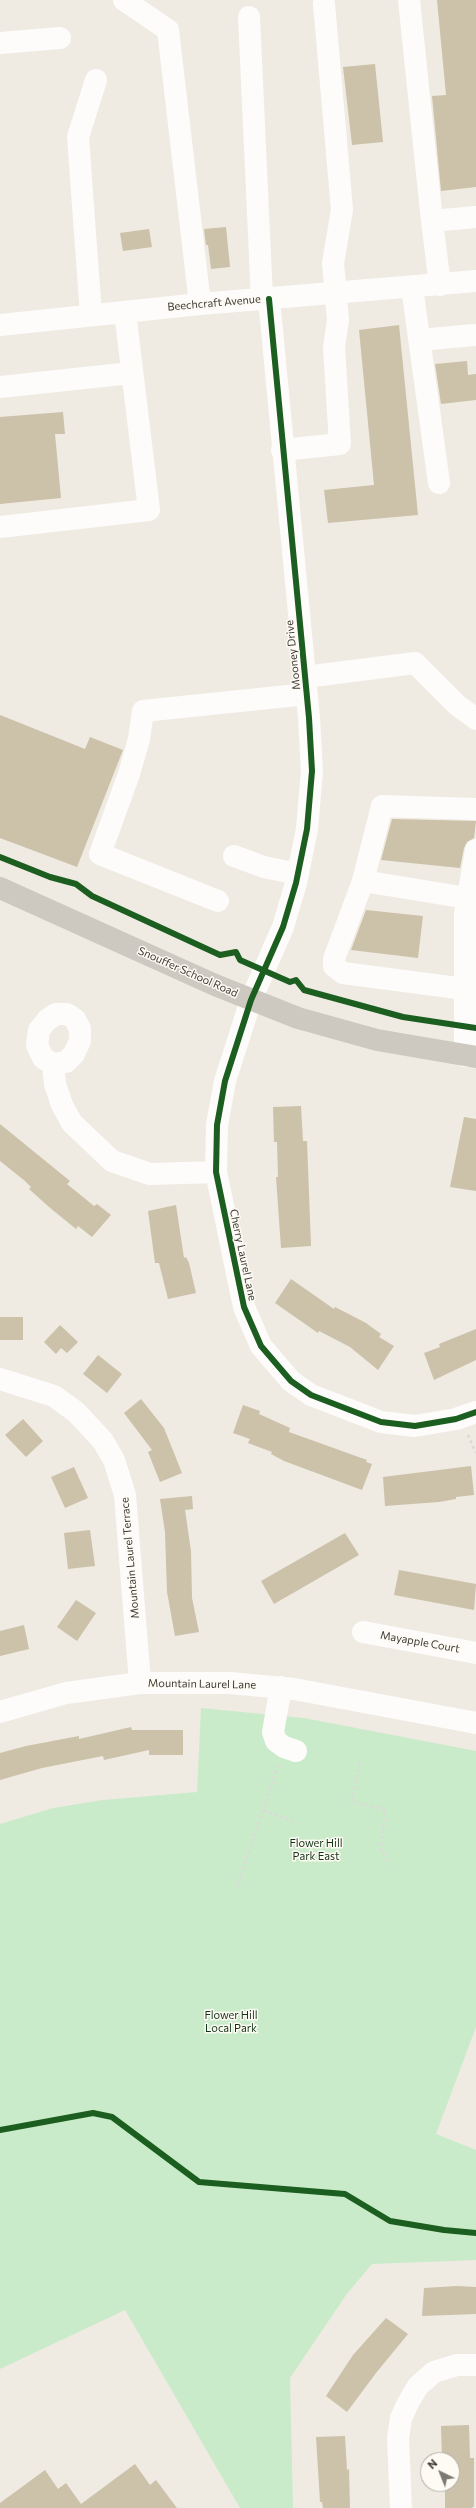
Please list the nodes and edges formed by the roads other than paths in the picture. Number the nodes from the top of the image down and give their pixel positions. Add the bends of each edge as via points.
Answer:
1 (124, 0) edge
2 (408, 0) edge
3 (324, 4) dead end
4 (249, 17) dead end
5 (60, 38) dead end
6 (0, 43) edge
7 (96, 80) dead end
8 (476, 217) edge
9 (432, 221) junction
10 (476, 281) edge
11 (440, 285) junction
12 (412, 287) junction
13 (335, 293) junction
14 (266, 299) junction
15 (200, 304) junction
16 (125, 312) junction
17 (91, 315) junction
18 (0, 325) edge
19 (474, 335) dead end
20 (420, 340) junction
21 (131, 373) junction
22 (0, 386) edge
23 (282, 450) junction
24 (439, 483) dead end
25 (0, 527) edge
26 (306, 686) junction
27 (476, 719) edge
28 (476, 809) edge
29 (476, 850) edge
30 (234, 856) dead end
31 (298, 874) junction
32 (363, 881) junction
33 (0, 888) edge
34 (468, 898) junction
35 (218, 901) dead end
36 (465, 988) junction
37 (251, 1000) junction
38 (470, 1056) edge
39 (53, 1064) dead end
40 (216, 1172) junction
41 (0, 1379) edge
42 (476, 1412) edge
43 (363, 1632) dead end
44 (476, 1653) edge
45 (140, 1683) junction
46 (281, 1687) junction
47 (0, 1712) edge
48 (476, 1723) edge
49 (290, 1749) road end
50 (476, 2365) edge
51 (401, 2508) edge

1 - 15 street via 168,30
2 - 9 street
3 - 13 street via 342,210 333,263
4 - 14 street, Mooney Drive via 259,265
5 - 6 street
7 - 17 street via 78,137
8 - 9 street
9 - 11 street
10 - 11 street, Beechcraft Avenue
11 - 12 street, Beechcraft Avenue
12 - 13 street, Beechcraft Avenue
12 - 20 street
13 - 14 street, Beechcraft Avenue
13 - 23 street via 338,320 334,347 340,444
14 - 15 street, Beechcraft Avenue
14 - 23 street, Mooney Drive
15 - 16 street, Beechcraft Avenue
16 - 17 street, Beechcraft Avenue
16 - 21 street
17 - 18 street, Beechcraft Avenue
19 - 20 street
20 - 24 street
21 - 22 street
21 - 25 street via 149,510
23 - 26 street, Mooney Drive
26 - 27 street via 415,663 457,705
26 - 31 street, Mooney Drive via 312,770 307,829
26 - 35 street via 143,711 139,739 129,774 100,854
28 - 32 street via 382,806
29 - 34 street
30 - 31 street via 264,867
31 - 37 street, Mooney Drive via 283,926
32 - 34 street
32 - 36 street via 334,959 334,966 338,971
33 - 37 main road, Snouffer School Road
34 - 36 street via 465,914
36 - 38 street
37 - 38 main road, Snouffer School Road via 339,1031
37 - 40 street, Cherry Laurel Lane via 225,1081 217,1125
39 - 40 street via 55,1084 62,1106 72,1123 112,1161 150,1174
40 - 42 street, Cherry Laurel Lane via 244,1307 261,1346 291,1381 311,1395 381,1422 416,1426 456,1420
41 - 45 street, Mountain Laurel Terrace via 54,1396 76,1412 103,1441 114,1460 125,1495
43 - 44 street, Mayapple Court
45 - 46 street, Mountain Laurel Lane via 230,1682
45 - 47 street, Mountain Laurel Lane via 66,1693
46 - 48 street, Mountain Laurel Lane
46 - 49 street via 273,1732 276,1740
50 - 51 street via 457,2365 434,2372 418,2386 408,2403 401,2418 398,2438

